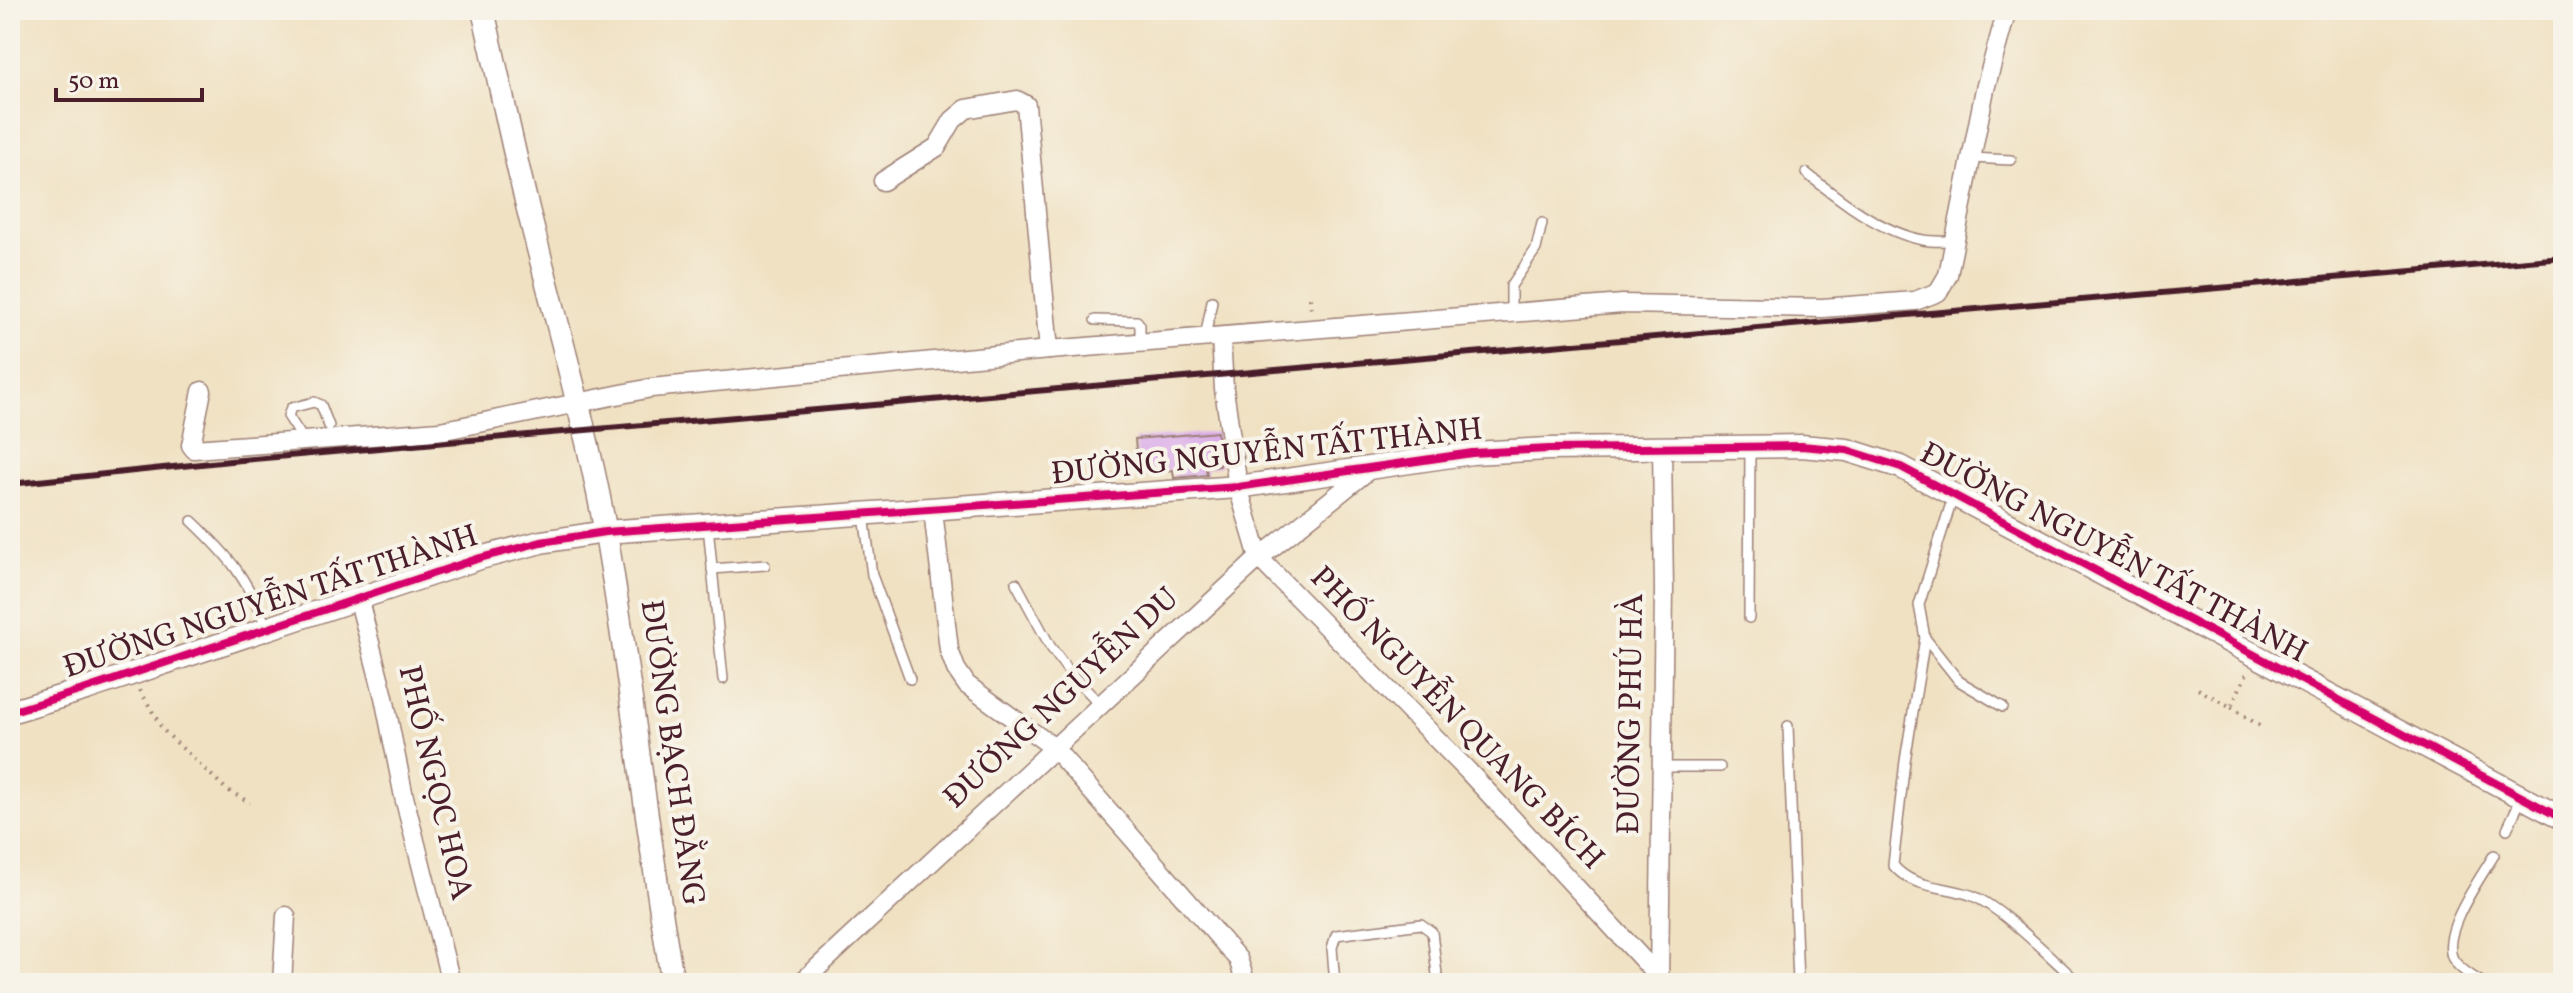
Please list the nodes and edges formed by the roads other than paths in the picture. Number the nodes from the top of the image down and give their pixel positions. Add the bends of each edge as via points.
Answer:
1 (483, 10) edge
2 (2007, 10) edge
3 (1971, 158) junction
4 (2011, 160) dead end
5 (1806, 173) dead end
6 (883, 181) dead end
7 (1542, 223) dead end
8 (1955, 241) junction
9 (1212, 301) dead end
10 (1511, 313) junction
11 (1095, 320) dead end
12 (1213, 338) junction
13 (1140, 343) junction
14 (1049, 350) junction
15 (202, 391) dead end
16 (578, 401) junction
17 (329, 426) dead end
18 (305, 442) junction
19 (1750, 446) junction
20 (1662, 447) junction
21 (1371, 468) junction
22 (1238, 487) junction
23 (1955, 494) junction
24 (933, 510) junction
25 (864, 515) junction
26 (192, 521) dead end
27 (708, 526) junction
28 (605, 532) junction
29 (1259, 558) junction
30 (765, 565) dead end
31 (712, 569) junction
32 (1016, 583) dead end
33 (358, 597) junction
34 (1749, 618) dead end
35 (267, 628) junction
36 (1925, 638) junction
37 (723, 679) dead end
38 (910, 679) dead end
39 (1100, 704) junction
40 (2003, 707) dead end
41 (10, 712) edge
42 (1788, 726) dead end
43 (1053, 747) junction
44 (1660, 767) junction
45 (1720, 767) dead end
46 (2522, 797) junction
47 (2563, 819) edge
48 (2507, 829) dead end
49 (2494, 855) dead end
50 (286, 916) dead end
51 (1659, 980) edge
52 (282, 983) edge
53 (451, 983) edge
54 (673, 983) edge
55 (801, 983) edge
56 (1246, 983) edge
57 (1335, 983) edge
58 (1438, 983) edge
59 (1798, 983) edge
60 (2079, 983) edge
61 (2483, 983) edge

1 - 16 street, ĐƯỜNG BẠCH ĐẰNG
2 - 3 street
3 - 4 lane
3 - 8 street
5 - 8 lane via 1878,223 1922,240
6 - 14 street via 937,147 966,109 1017,100 1026,105
7 - 10 lane via 1536,249 1511,286
8 - 10 street via 1945,284 1915,301 1822,308 1631,303
9 - 12 lane
10 - 12 street
11 - 13 lane via 1137,321
12 - 13 street
12 - 22 street, PHỐ NGUYỄN QUANG BÍCH
13 - 14 street
14 - 16 street via 657,388
15 - 18 street via 194,449
16 - 18 street via 440,431
16 - 28 street, ĐƯỜNG BẠCH ĐẰNG
17 - 18 lane via 321,405 291,408 288,416
19 - 20 street, ĐƯỜNG NGUYỄN TẤT THÀNH
19 - 23 street, ĐƯỜNG NGUYỄN TẤT THÀNH via 1847,450 1901,467
19 - 34 lane
20 - 21 street, ĐƯỜNG NGUYỄN TẤT THÀNH via 1472,453
20 - 44 street, ĐƯỜNG PHÚ HÀ
21 - 22 street, ĐƯỜNG NGUYỄN TẤT THÀNH
21 - 29 street, ĐƯỜNG NGUYỄN DU
22 - 24 street, ĐƯỜNG NGUYỄN TẤT THÀNH
22 - 29 street, PHỐ NGUYỄN QUANG BÍCH
23 - 36 lane via 1922,589
23 - 46 street, ĐƯỜNG NGUYỄN TẤT THÀNH
24 - 25 street, ĐƯỜNG NGUYỄN TẤT THÀNH
24 - 43 street via 949,650 956,669 967,685
25 - 27 street, ĐƯỜNG NGUYỄN TẤT THÀNH
25 - 38 lane via 872,575
26 - 35 lane via 233,563
27 - 28 street, ĐƯỜNG NGUYỄN TẤT THÀNH
27 - 31 lane
28 - 33 street, ĐƯỜNG NGUYỄN TẤT THÀNH via 480,558
28 - 54 street, ĐƯỜNG BẠCH ĐẰNG
29 - 39 street, ĐƯỜNG NGUYỄN DU
29 - 51 street, PHỐ NGUYỄN QUANG BÍCH via 1468,771
30 - 31 lane
31 - 37 lane
32 - 39 lane via 1050,646
33 - 35 street, ĐƯỜNG NGUYỄN TẤT THÀNH
33 - 53 street, PHỐ NGỌC HOA
35 - 41 street, ĐƯỜNG NGUYỄN TẤT THÀNH
36 - 40 lane via 1959,681
36 - 60 lane via 1893,865 1901,875 1990,906
39 - 43 street, ĐƯỜNG NGUYỄN DU
42 - 59 lane
43 - 55 street, ĐƯỜNG NGUYỄN DU
43 - 56 street via 1238,959
44 - 45 lane
44 - 51 street, ĐƯỜNG PHÚ HÀ
46 - 47 street, ĐƯỜNG NGUYỄN TẤT THÀNH
46 - 48 lane
49 - 61 lane via 2453,927 2449,948 2455,963
50 - 52 street
57 - 58 lane via 1336,935 1421,924 1432,932

